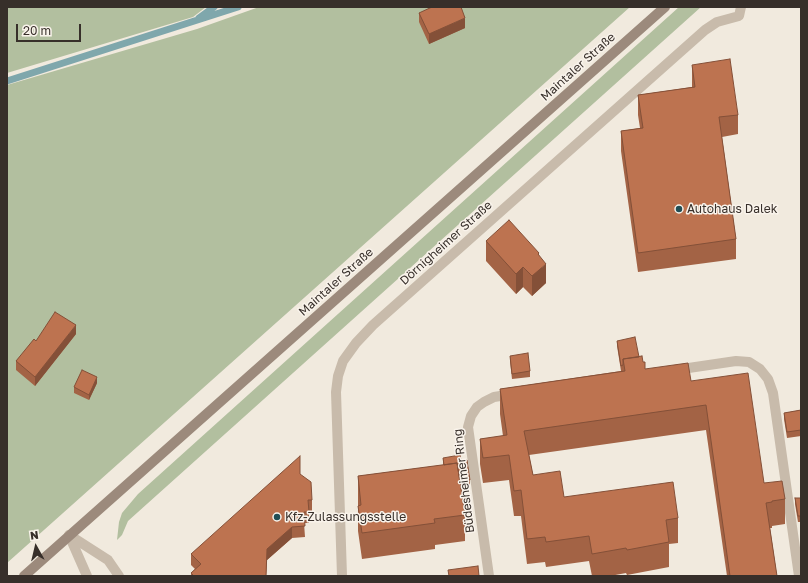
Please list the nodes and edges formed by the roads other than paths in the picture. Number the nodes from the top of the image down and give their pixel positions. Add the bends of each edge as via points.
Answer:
1 (665, 7) edge
2 (740, 11) edge
3 (663, 372) edge
4 (520, 393) edge
5 (69, 535) junction
6 (24, 576) edge
7 (87, 576) edge
8 (120, 576) edge
9 (342, 576) edge
10 (489, 576) edge
11 (799, 576) edge

1 - 5 main road, Maintaler Straße
2 - 9 street, Dörnigheimer Straße via 705,30 373,325 356,343 344,361 338,376 336,392
3 - 11 street via 736,361 749,362 760,369 768,379 773,393
4 - 10 street, Büdesheimer Ring via 494,397 484,402 471,416 468,427
5 - 6 main road, Maintaler Straße
5 - 7 street
5 - 8 street via 108,560

